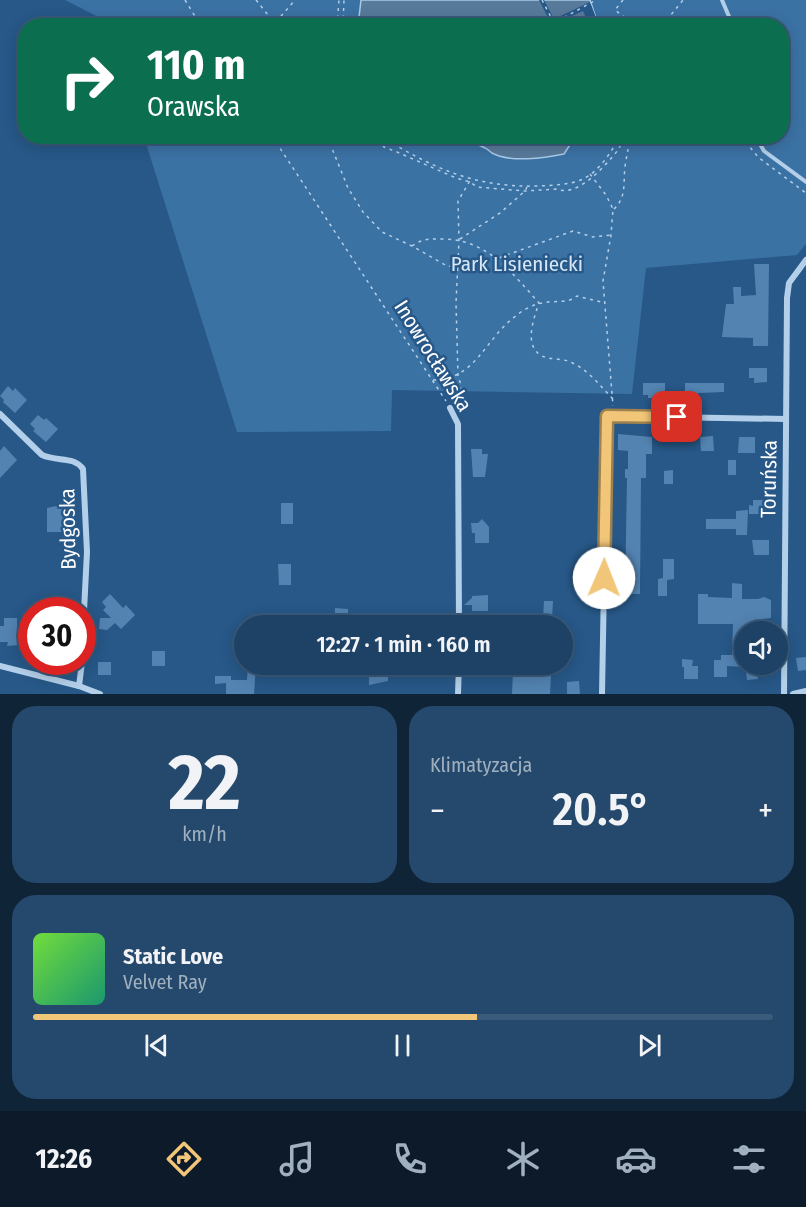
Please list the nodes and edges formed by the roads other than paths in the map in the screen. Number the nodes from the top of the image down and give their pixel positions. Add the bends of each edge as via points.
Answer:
1 (722, 0) edge
2 (730, 18) edge
3 (760, 144) dead end
4 (795, 168) dead end
5 (799, 176) junction
6 (806, 182) edge
7 (806, 260) edge
8 (450, 408) road end
9 (0, 414) edge
10 (6, 419) junction
11 (786, 419) junction
12 (0, 425) edge
13 (85, 597) edge
14 (459, 615) edge
15 (0, 666) edge
16 (80, 675) edge
17 (459, 675) edge
18 (79, 686) junction
19 (806, 691) edge
20 (100, 694) edge
21 (458, 694) edge
22 (602, 694) edge
23 (784, 694) edge
24 (793, 694) edge

1 - 2 lane
3 - 5 lane
4 - 5 lane
5 - 6 lane
7 - 11 street, Toruńska via 789,283 787,298
8 - 14 street, Inowrocławska via 458,424
9 - 10 street, Bydgoska
10 - 12 street
10 - 13 street, Bydgoska via 42,455 73,460 83,469
11 - 22 street via 607,416
11 - 23 street, Toruńska
15 - 18 street
16 - 18 street
17 - 21 street
18 - 20 street
19 - 24 street

